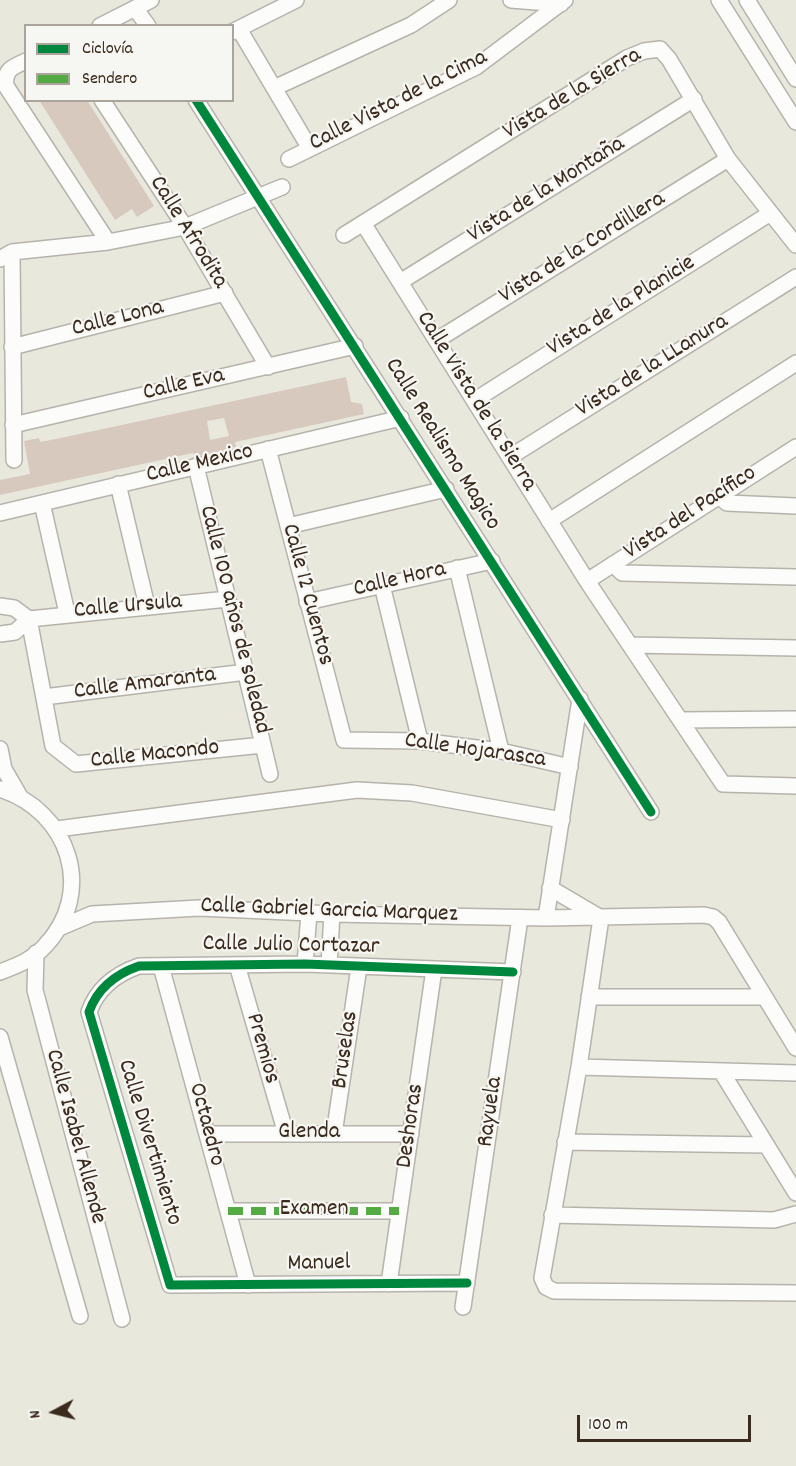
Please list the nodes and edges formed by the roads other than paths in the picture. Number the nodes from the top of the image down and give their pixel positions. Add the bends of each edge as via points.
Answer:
1 (151, 0) edge
2 (296, 0) edge
3 (449, 0) edge
4 (511, 0) edge
5 (747, 0) edge
6 (536, 1) edge
7 (563, 2) edge
8 (723, 5) edge
9 (135, 8) junction
10 (104, 24) edge
11 (147, 24) edge
12 (236, 30) edge
13 (24, 62) edge
14 (796, 79) edge
15 (274, 88) junction
16 (694, 99) junction
17 (103, 102) edge
18 (197, 102) edge
19 (796, 122) edge
20 (309, 147) junction
21 (289, 159) dead end
22 (728, 159) junction
23 (282, 187) dead end
24 (258, 197) junction
25 (769, 214) junction
26 (363, 224) junction
27 (185, 227) junction
28 (344, 235) dead end
29 (108, 242) junction
30 (796, 245) edge
31 (4, 251) edge
32 (796, 277) edge
33 (400, 282) junction
34 (225, 293) junction
35 (437, 340) junction
36 (355, 346) junction
37 (12, 347) junction
38 (796, 363) edge
39 (268, 367) junction
40 (474, 400) junction
41 (401, 418) junction
42 (13, 425) junction
43 (796, 447) edge
44 (268, 449) junction
45 (510, 457) junction
46 (14, 460) dead end
47 (196, 466) junction
48 (118, 484) junction
49 (446, 489) junction
50 (719, 496) junction
51 (42, 503) junction
52 (796, 506) edge
53 (0, 513) edge
54 (549, 521) junction
55 (288, 526) junction
56 (492, 561) junction
57 (613, 564) junction
58 (457, 568) junction
59 (796, 577) edge
60 (587, 581) junction
61 (382, 585) junction
62 (228, 598) junction
63 (307, 602) junction
64 (0, 606) edge
65 (147, 606) junction
66 (67, 613) junction
67 (28, 619) junction
68 (0, 634) edge
69 (631, 645) junction
70 (796, 648) edge
71 (246, 672) junction
72 (44, 697) junction
73 (580, 699) junction
74 (796, 719) edge
75 (680, 720) junction
76 (344, 740) joint
77 (420, 741) junction
78 (263, 745) junction
79 (0, 749) edge
80 (501, 752) junction
81 (570, 767) junction
82 (270, 774) dead end
83 (796, 786) edge
84 (0, 789) edge
85 (19, 795) junction
86 (651, 812) dead end
87 (562, 820) junction
88 (57, 829) junction
89 (550, 888) junction
90 (309, 913) junction
91 (332, 914) junction
92 (520, 918) junction
93 (546, 918) junction
94 (601, 918) junction
95 (59, 928) junction
96 (36, 953) junction
97 (305, 964) junction
98 (237, 965) junction
99 (329, 965) junction
100 (161, 966) junction
101 (359, 966) junction
102 (434, 969) junction
103 (0, 972) edge
104 (513, 972) junction
105 (590, 997) junction
106 (765, 997) junction
107 (89, 1012) joint
108 (0, 1036) edge
109 (796, 1048) edge
110 (579, 1067) junction
111 (721, 1071) junction
112 (796, 1073) edge
113 (207, 1134) junction
114 (286, 1134) junction
115 (334, 1134) junction
116 (411, 1134) junction
117 (565, 1142) junction
118 (766, 1145) junction
119 (796, 1194) edge
120 (228, 1211) junction
121 (399, 1211) junction
122 (796, 1214) edge
123 (552, 1215) junction
124 (467, 1283) junction
125 (389, 1284) junction
126 (170, 1285) joint
127 (248, 1285) junction
128 (796, 1293) edge
129 (464, 1307) dead end
130 (80, 1316) dead end
131 (122, 1320) dead end

1 - 9 street
2 - 12 street
3 - 15 street via 411,25
4 - 6 street
5 - 14 street
6 - 7 street
7 - 20 street, Calle Vista de la Cima via 476,67
8 - 19 street
9 - 10 street
9 - 11 street
12 - 15 street
13 - 29 street via 10,69 5,77 6,86
15 - 20 street
16 - 22 street, Vista de la Sierra
16 - 26 street, Vista de la Sierra via 660,49 644,51
16 - 33 street, Vista de la Montaña
17 - 27 street, Calle Afrodita
18 - 24 street, Calle Realismo Magico
20 - 21 street, Calle Vista de la Cima
22 - 25 street, Vista de la Sierra
22 - 35 street, Vista de la Cordillera
23 - 24 street
24 - 27 street
24 - 36 street, Calle Realismo Magico
25 - 30 street, Vista de la Sierra
25 - 40 street, Vista de la Planicie
26 - 28 street, Vista de la Sierra
26 - 33 street, Calle Vista de la Sierra
27 - 29 street
27 - 34 street, Calle Afrodita
29 - 31 street
31 - 37 street
32 - 45 street, Vista de la LLanura
33 - 35 street, Calle Vista de la Sierra
34 - 37 street, Calle Lona
34 - 39 street, Calle Afrodita
35 - 40 street, Calle Vista de la Sierra
36 - 39 street, Calle Eva
36 - 41 street, Calle Realismo Magico
37 - 42 street
38 - 54 street
39 - 42 street, Calle Eva
40 - 45 street, Calle Vista de la Sierra
41 - 44 street, Calle Mexico
41 - 49 street, Calle Realismo Magico
42 - 46 street
43 - 50 street, Vista del Pacífico
44 - 47 street, Calle Mexico
44 - 55 street, Calle 12 Cuentos
45 - 54 street, Calle Vista de la Sierra
47 - 48 street, Calle Mexico
47 - 62 street, Calle 100 años de soledad
48 - 51 street, Calle Mexico
48 - 65 street
49 - 55 street
49 - 56 street, Calle Realismo Magico
50 - 52 street via 727,503
50 - 57 street, Vista del Pacífico
51 - 53 street, Calle Mexico
51 - 66 street
54 - 60 street, Calle Vista de la Sierra
55 - 63 street, Calle 12 Cuentos
56 - 58 street, Calle Hora
56 - 73 street, Calle Realismo Magico
57 - 59 street via 622,573
57 - 60 street, Vista del Pacífico
58 - 61 street, Calle Hora
58 - 80 street
60 - 69 street, Calle Vista de la Sierra
61 - 63 street, Calle Hora
61 - 77 street
62 - 65 street, Calle Ursula
62 - 71 street, Calle 100 años de soledad
63 - 76 street, Calle 12 Cuentos
64 - 67 street via 14,608
65 - 66 street, Calle Ursula
66 - 67 street, Calle Ursula
67 - 68 street, Calle Ursula via 15,632
67 - 72 street
69 - 70 street
69 - 75 street, Calle Vista de la Sierra
71 - 72 street, Calle Amaranta
71 - 78 street, Calle 100 años de soledad
72 - 78 street, Calle Macondo via 53,746 76,764
73 - 81 street
73 - 86 street, Calle Realismo Magico
74 - 75 street
75 - 83 street, Calle Vista de la Sierra via 723,784
76 - 77 street, Calle Hojarasca
77 - 80 street, Calle Hojarasca
78 - 82 street, Calle 100 años de soledad
79 - 85 street via 4,769
80 - 81 street, Calle Hojarasca
81 - 87 street
84 - 85 street
85 - 88 street via 40,809
87 - 88 street via 412,793 357,790
87 - 89 street
88 - 95 street via 68,852 72,878 69,904
89 - 93 street
89 - 94 street
90 - 91 street, Calle Gabriel Garcia Marquez
90 - 95 street, Calle Gabriel Garcia Marquez via 175,909 92,914
90 - 97 street
91 - 92 street, Calle Gabriel Garcia Marquez
91 - 99 street
92 - 93 street, Calle Gabriel Garcia Marquez
92 - 104 street, Rayuela
93 - 94 street, Calle Gabriel Garcia Marquez
94 - 105 street
94 - 106 street, Calle Gabriel Garcia Marquez via 713,917
95 - 96 street
96 - 103 street
96 - 131 street, Calle Isabel Allende via 34,990
97 - 98 street, Calle Julio Cortazar
97 - 99 street, Calle Julio Cortazar
98 - 100 street, Calle Julio Cortazar
98 - 114 street, Premios
99 - 101 street, Calle Julio Cortazar
100 - 107 street, Calle Julio Cortazar via 139,966 122,972 95,997
100 - 113 street, Octaedro
101 - 102 street, Calle Julio Cortazar
101 - 115 street, Bruselas
102 - 104 street, Calle Julio Cortazar
102 - 116 street, Deshoras
104 - 124 street, Rayuela
105 - 106 street
105 - 110 street
106 - 109 street
107 - 126 street, Calle Divertimiento
108 - 130 street
110 - 111 street
110 - 117 street
111 - 112 street
111 - 118 street
113 - 114 street, Glenda
113 - 120 street, Octaedro
114 - 115 street, Glenda
115 - 116 street, Glenda
116 - 121 street, Deshoras
117 - 118 street
117 - 123 street
118 - 119 street
120 - 121 street, Examen
120 - 127 street, Octaedro
121 - 125 street, Deshoras
122 - 123 street via 774,1220
123 - 128 street via 542,1278 546,1287 554,1291
124 - 125 street, Manuel
124 - 129 street, Rayuela
125 - 127 street, Manuel
126 - 127 street, Manuel

